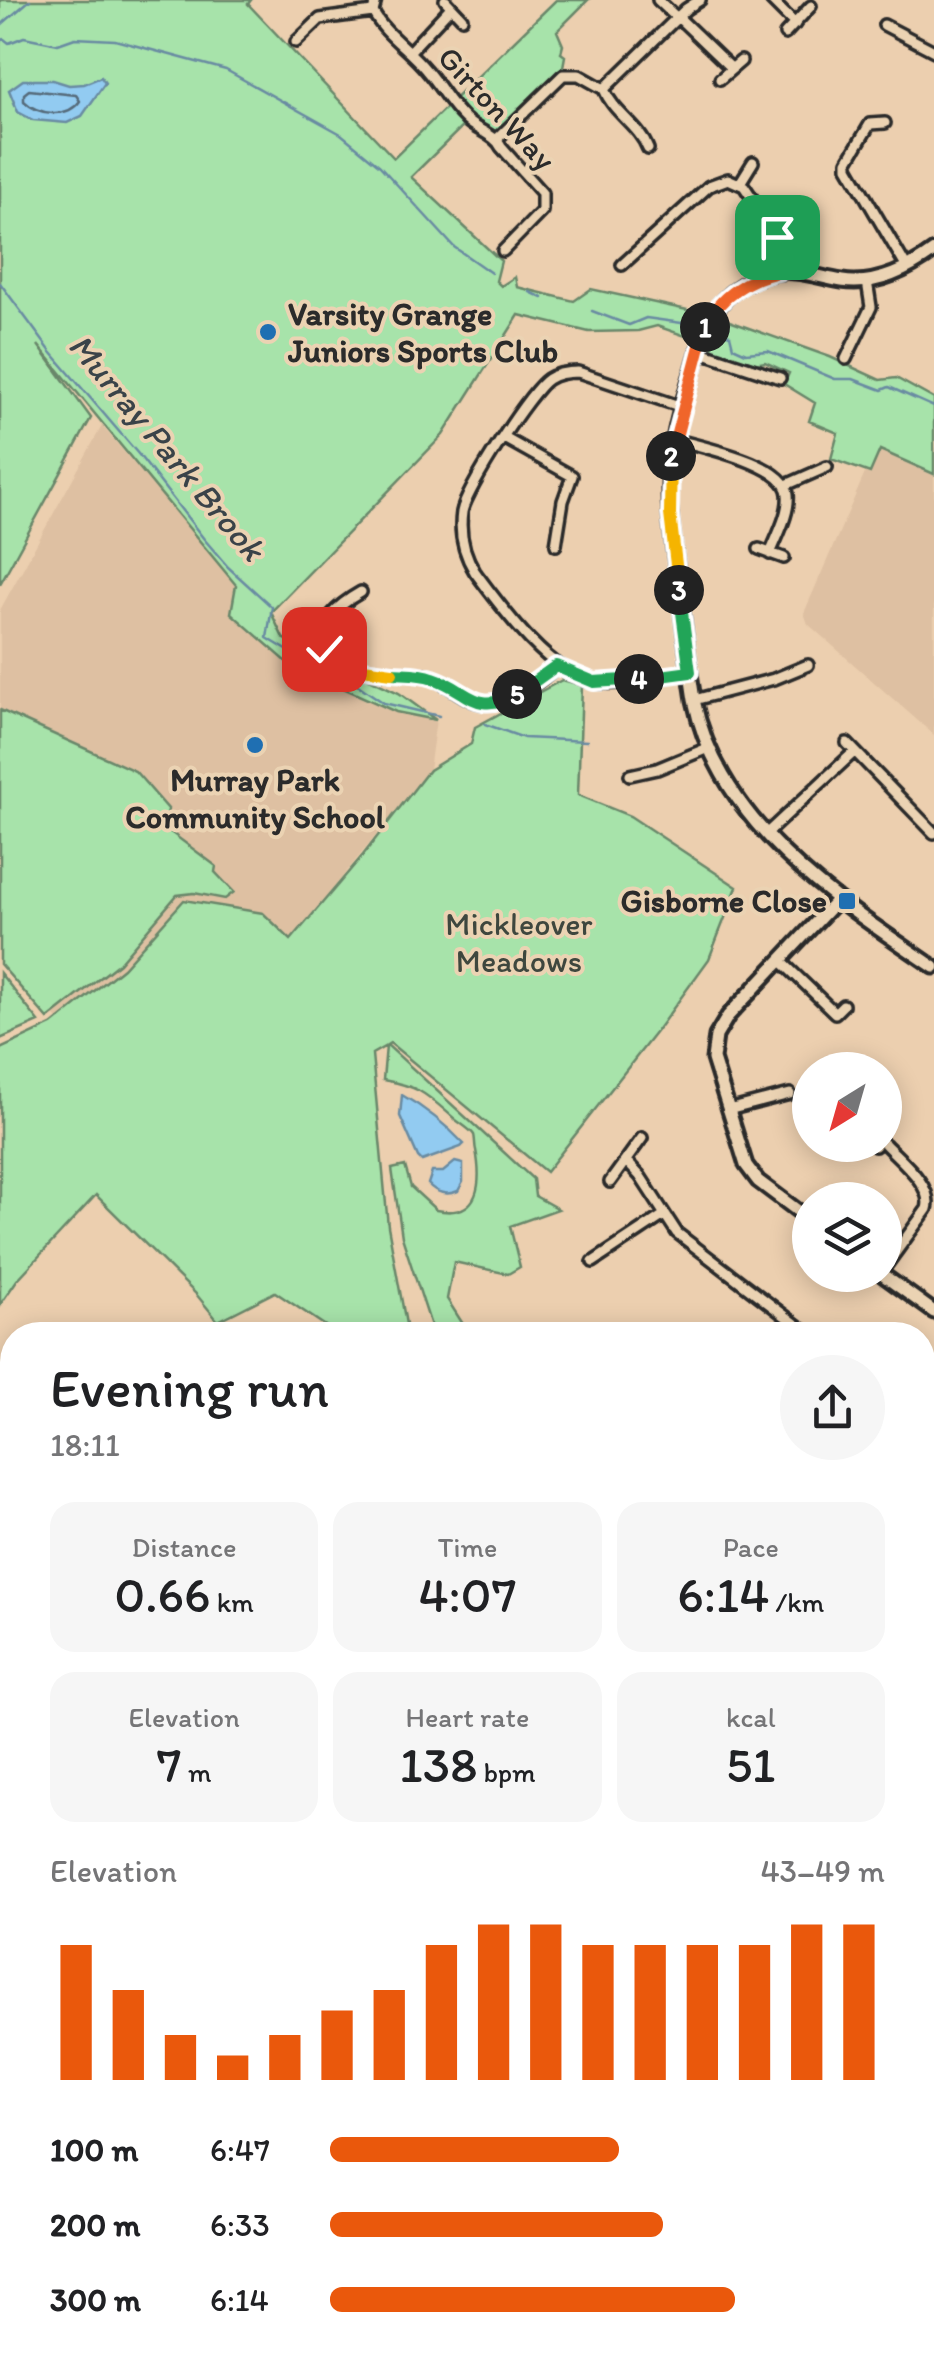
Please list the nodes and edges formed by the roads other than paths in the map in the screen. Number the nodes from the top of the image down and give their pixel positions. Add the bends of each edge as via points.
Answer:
1 (376, 0) edge
2 (658, 0) edge
3 (700, 0) edge
4 (770, 0) edge
5 (448, 4) edge
6 (811, 6) dead end
7 (373, 12) junction
8 (462, 18) dead end
9 (678, 18) junction
10 (899, 18) dead end
11 (794, 24) junction
12 (785, 34) dead end
13 (296, 42) dead end
14 (934, 51) edge
15 (409, 52) junction
16 (741, 60) dead end
17 (732, 69) junction
18 (720, 79) dead end
19 (604, 89) junction
20 (864, 111) dead end
21 (886, 123) dead end
22 (870, 124) junction
23 (652, 125) dead end
24 (640, 135) junction
25 (498, 139) junction
26 (648, 149) dead end
27 (754, 162) dead end
28 (740, 183) junction
29 (503, 251) dead end
30 (934, 251) edge
31 (630, 263) dead end
32 (906, 268) junction
33 (783, 271) junction
34 (867, 281) junction
35 (698, 351) junction
36 (853, 354) dead end
37 (780, 378) dead end
38 (682, 407) junction
39 (504, 438) junction
40 (674, 439) junction
41 (822, 473) dead end
42 (786, 485) junction
43 (556, 545) dead end
44 (759, 550) dead end
45 (770, 554) junction
46 (784, 558) dead end
47 (361, 592) dead end
48 (795, 657) dead end
49 (556, 666) junction
50 (690, 672) junction
51 (694, 700) junction
52 (708, 748) junction
53 (630, 775) dead end
54 (767, 833) junction
55 (934, 834) edge
56 (838, 900) junction
57 (780, 960) junction
58 (934, 967) edge
59 (843, 1005) dead end
60 (785, 1099) dead end
61 (728, 1110) junction
62 (642, 1138) dead end
63 (626, 1162) junction
64 (901, 1162) edge
65 (610, 1182) dead end
66 (792, 1206) edge
67 (664, 1216) junction
68 (902, 1244) edge
69 (593, 1262) dead end
70 (902, 1288) edge
71 (934, 1312) edge
72 (793, 1322) edge

1 - 7 street
2 - 9 street
3 - 9 street
4 - 11 street
5 - 8 street
5 - 15 street
6 - 11 street
7 - 13 street via 320,20
7 - 15 street, Girton Way
9 - 17 street
9 - 19 street
10 - 14 street via 888,27
11 - 12 street
15 - 25 street, Girton Way via 468,123
16 - 17 street
17 - 18 street
19 - 24 street
19 - 25 street via 568,73
20 - 22 street
21 - 22 street
22 - 32 street via 848,167
23 - 24 street
24 - 26 street
25 - 29 street, Girton Way via 544,201
27 - 28 street
28 - 31 street via 728,179 709,186
28 - 33 street via 777,237
30 - 32 street
32 - 34 street
33 - 34 street
33 - 35 street via 750,281 722,302 707,321
34 - 36 street via 871,307
35 - 37 street
35 - 38 street
38 - 39 street via 564,372 538,388
38 - 40 street
39 - 43 street via 575,472
39 - 49 street via 465,500 464,548 483,583
40 - 42 street via 766,468
40 - 50 street via 670,514
41 - 42 street
42 - 45 street via 788,503
44 - 45 street
45 - 46 street
47 - 49 street via 332,612 320,635 327,652 356,668 432,677 488,703 520,692
48 - 51 street via 804,666
49 - 50 street via 602,683
50 - 51 street
51 - 52 street
52 - 53 street via 648,777
52 - 54 street via 730,790
54 - 55 street via 851,747
54 - 56 street
56 - 57 street
56 - 58 street
57 - 59 street via 835,1013
57 - 61 street via 719,1028 714,1058
60 - 61 street
61 - 66 street via 750,1172
62 - 63 street
63 - 65 street
63 - 67 street
64 - 68 street via 930,1200
67 - 69 street
67 - 72 street via 689,1244
70 - 71 street

